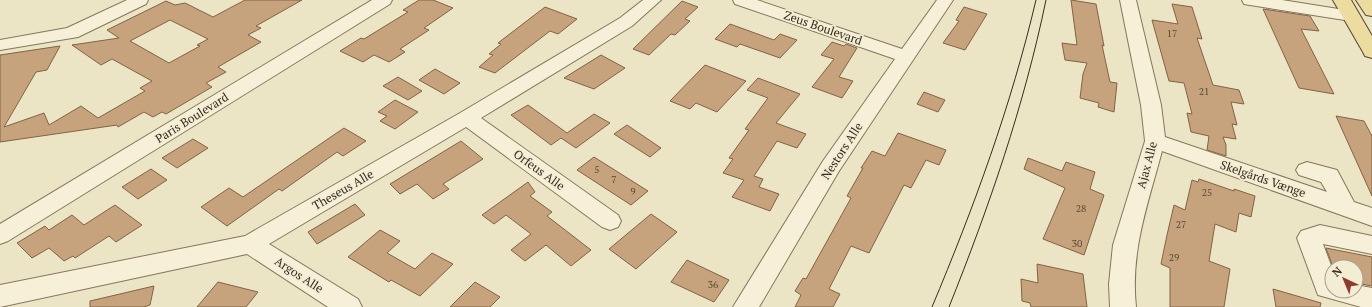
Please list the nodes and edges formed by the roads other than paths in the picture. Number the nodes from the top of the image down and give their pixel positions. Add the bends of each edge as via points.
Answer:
1 (140, 0) edge
2 (653, 0) edge
3 (741, 0) edge
4 (945, 0) edge
5 (1128, 0) edge
6 (1250, 0) edge
7 (1342, 0) edge
8 (1365, 0) edge
9 (371, 2) edge
10 (1372, 11) edge
11 (1351, 16) junction
12 (0, 46) edge
13 (1372, 52) edge
14 (905, 56) junction
15 (467, 118) junction
16 (1155, 141) junction
17 (1308, 170) dead end
18 (1346, 208) junction
19 (1372, 218) edge
20 (610, 222) dead end
21 (0, 235) edge
22 (250, 244) junction
23 (1372, 245) edge
24 (1324, 279) edge
25 (0, 296) edge
26 (348, 307) edge
27 (746, 307) edge
28 (1123, 307) edge

1 - 12 street via 72,33
2 - 15 street, Theseus Alle via 626,22
3 - 14 street, Zeus Boulevard
4 - 14 street, Nestors Alle
5 - 16 street, Ajax Alle via 1151,105
6 - 11 street
7 - 11 main road
8 - 10 main road
9 - 21 street, Paris Boulevard
11 - 13 main road
14 - 27 street, Nestors Alle via 831,166
15 - 20 street, Orfeus Alle
15 - 22 street, Theseus Alle
16 - 18 street, Skelgårds Vænge
16 - 28 street, Ajax Alle via 1124,245 1121,284
17 - 18 street via 1329,176
18 - 19 street, Skelgårds Vænge
22 - 25 street, Theseus Alle
22 - 26 street, Argos Alle
23 - 24 street via 1320,234 1310,238

